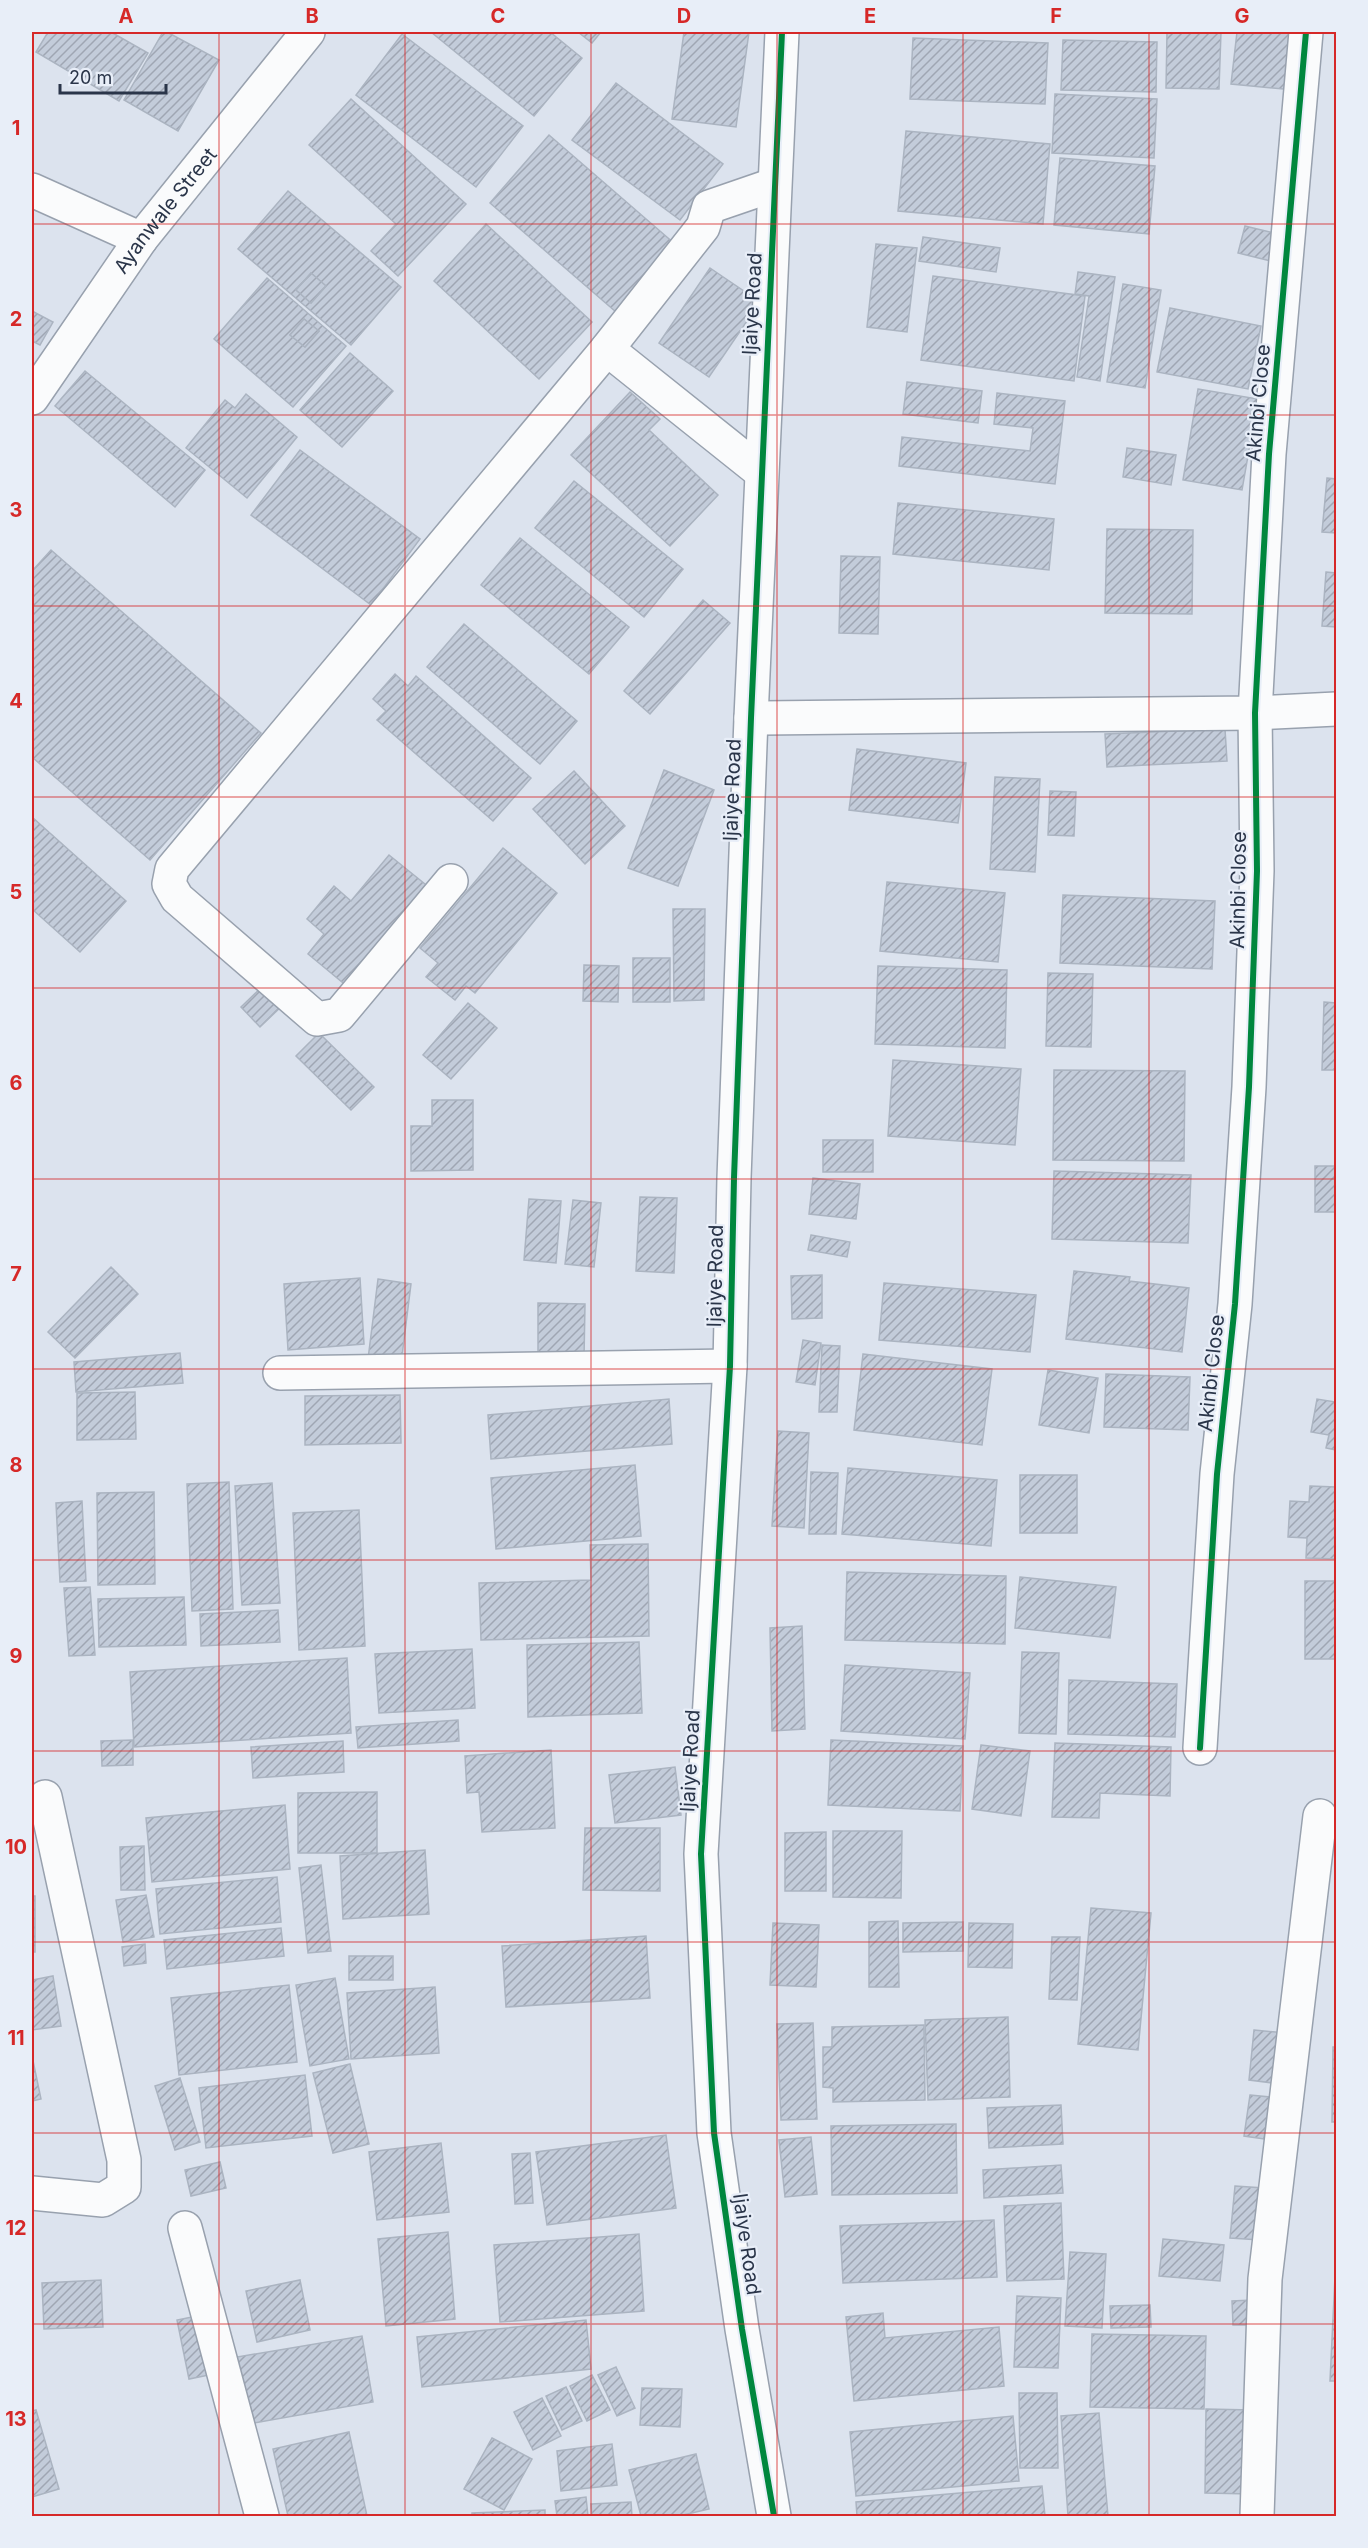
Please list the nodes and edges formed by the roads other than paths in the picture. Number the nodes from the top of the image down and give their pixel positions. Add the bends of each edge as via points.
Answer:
1 (308, 32) edge
2 (782, 32) edge
3 (1306, 32) edge
4 (773, 185) junction
5 (32, 190) edge
6 (141, 239) junction
7 (607, 349) junction
8 (32, 398) edge
9 (760, 472) junction
10 (1336, 709) edge
11 (1255, 712) junction
12 (751, 718) junction
13 (451, 881) dead end
14 (730, 1366) junction
15 (280, 1372) dead end
16 (1200, 1748) dead end
17 (45, 1797) dead end
18 (1320, 1816) dead end
19 (32, 2193) edge
20 (185, 2228) dead end
21 (262, 2517) edge
22 (774, 2517) edge
23 (1257, 2517) edge

1 - 6 street, Ayanwale Street
2 - 4 street, Ijaiye Road
3 - 11 street, Akinbi Close via 1269,454
4 - 7 street via 709,207 703,227
4 - 9 street, Ijaiye Road
5 - 6 street
6 - 8 street, Ayanwale Street
7 - 9 street
7 - 13 street via 172,869 169,885 177,898 317,1018 339,1014
9 - 12 street, Ijaiye Road
10 - 11 street
11 - 12 street
11 - 16 street, Akinbi Close via 1257,871 1248,1099 1235,1304 1217,1474
12 - 14 street, Ijaiye Road
14 - 15 street
14 - 22 street, Ijaiye Road via 701,1854 714,2133
17 - 19 street via 124,2160 124,2187 103,2200
18 - 23 street via 1265,2279
20 - 21 street

